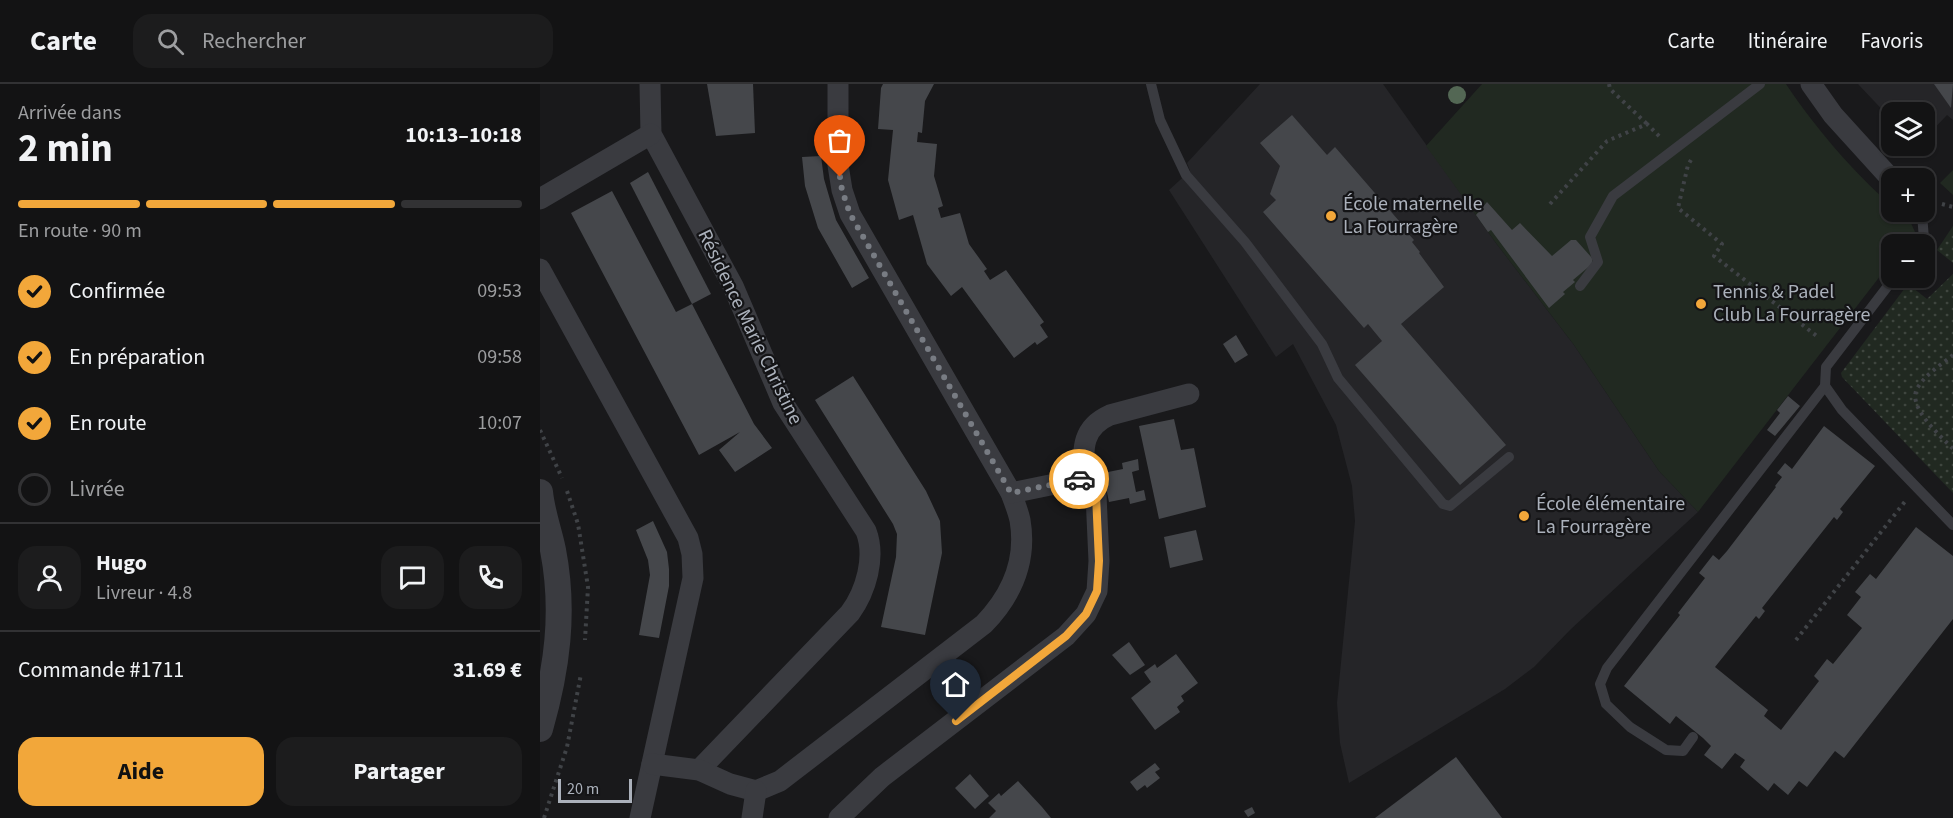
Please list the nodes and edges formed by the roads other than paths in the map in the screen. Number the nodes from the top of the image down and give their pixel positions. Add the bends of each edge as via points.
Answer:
1 (650, 84) edge
2 (838, 84) edge
3 (1151, 84) edge
4 (1760, 84) edge
5 (1811, 84) edge
6 (651, 134) junction
7 (1881, 168) edge
8 (540, 199) edge
9 (540, 269) edge
10 (1580, 286) dead end
11 (1886, 288) edge
12 (1825, 386) junction
13 (1189, 394) dead end
14 (1509, 457) dead end
15 (1084, 478) junction
16 (1011, 493) junction
17 (541, 504) edge
18 (1953, 525) edge
19 (546, 680) edge
20 (540, 729) edge
21 (1693, 737) dead end
22 (652, 764) junction
23 (699, 770) junction
24 (756, 791) junction
25 (640, 818) edge
26 (752, 818) edge
27 (839, 818) edge

1 - 6 street, Résidence Marie Christine
2 - 16 street via 838,165 850,214
3 - 14 lane via 1160,120 1186,176 1245,242 1322,344 1338,378 1443,504 1449,506
4 - 10 lane via 1613,196 1590,237 1598,262
5 - 7 street
6 - 8 street
6 - 23 street, Résidence Marie Christine via 733,286 783,403 866,531 871,555 860,599 850,613
9 - 22 street via 690,546 693,578
11 - 12 lane via 1826,367
12 - 18 lane via 1842,410
12 - 21 lane via 1607,668 1600,684 1606,704 1630,727 1666,750 1683,751
13 - 15 street via 1099,420 1086,437
15 - 16 street
15 - 27 street via 1096,495 1099,561 1097,591 1086,614 1066,636 882,777
16 - 24 street via 1020,520 1021,553 1013,585 999,609 780,781
17 - 19 street via 553,550 560,618
19 - 20 street
22 - 23 street
22 - 25 street
23 - 24 street
24 - 26 street

